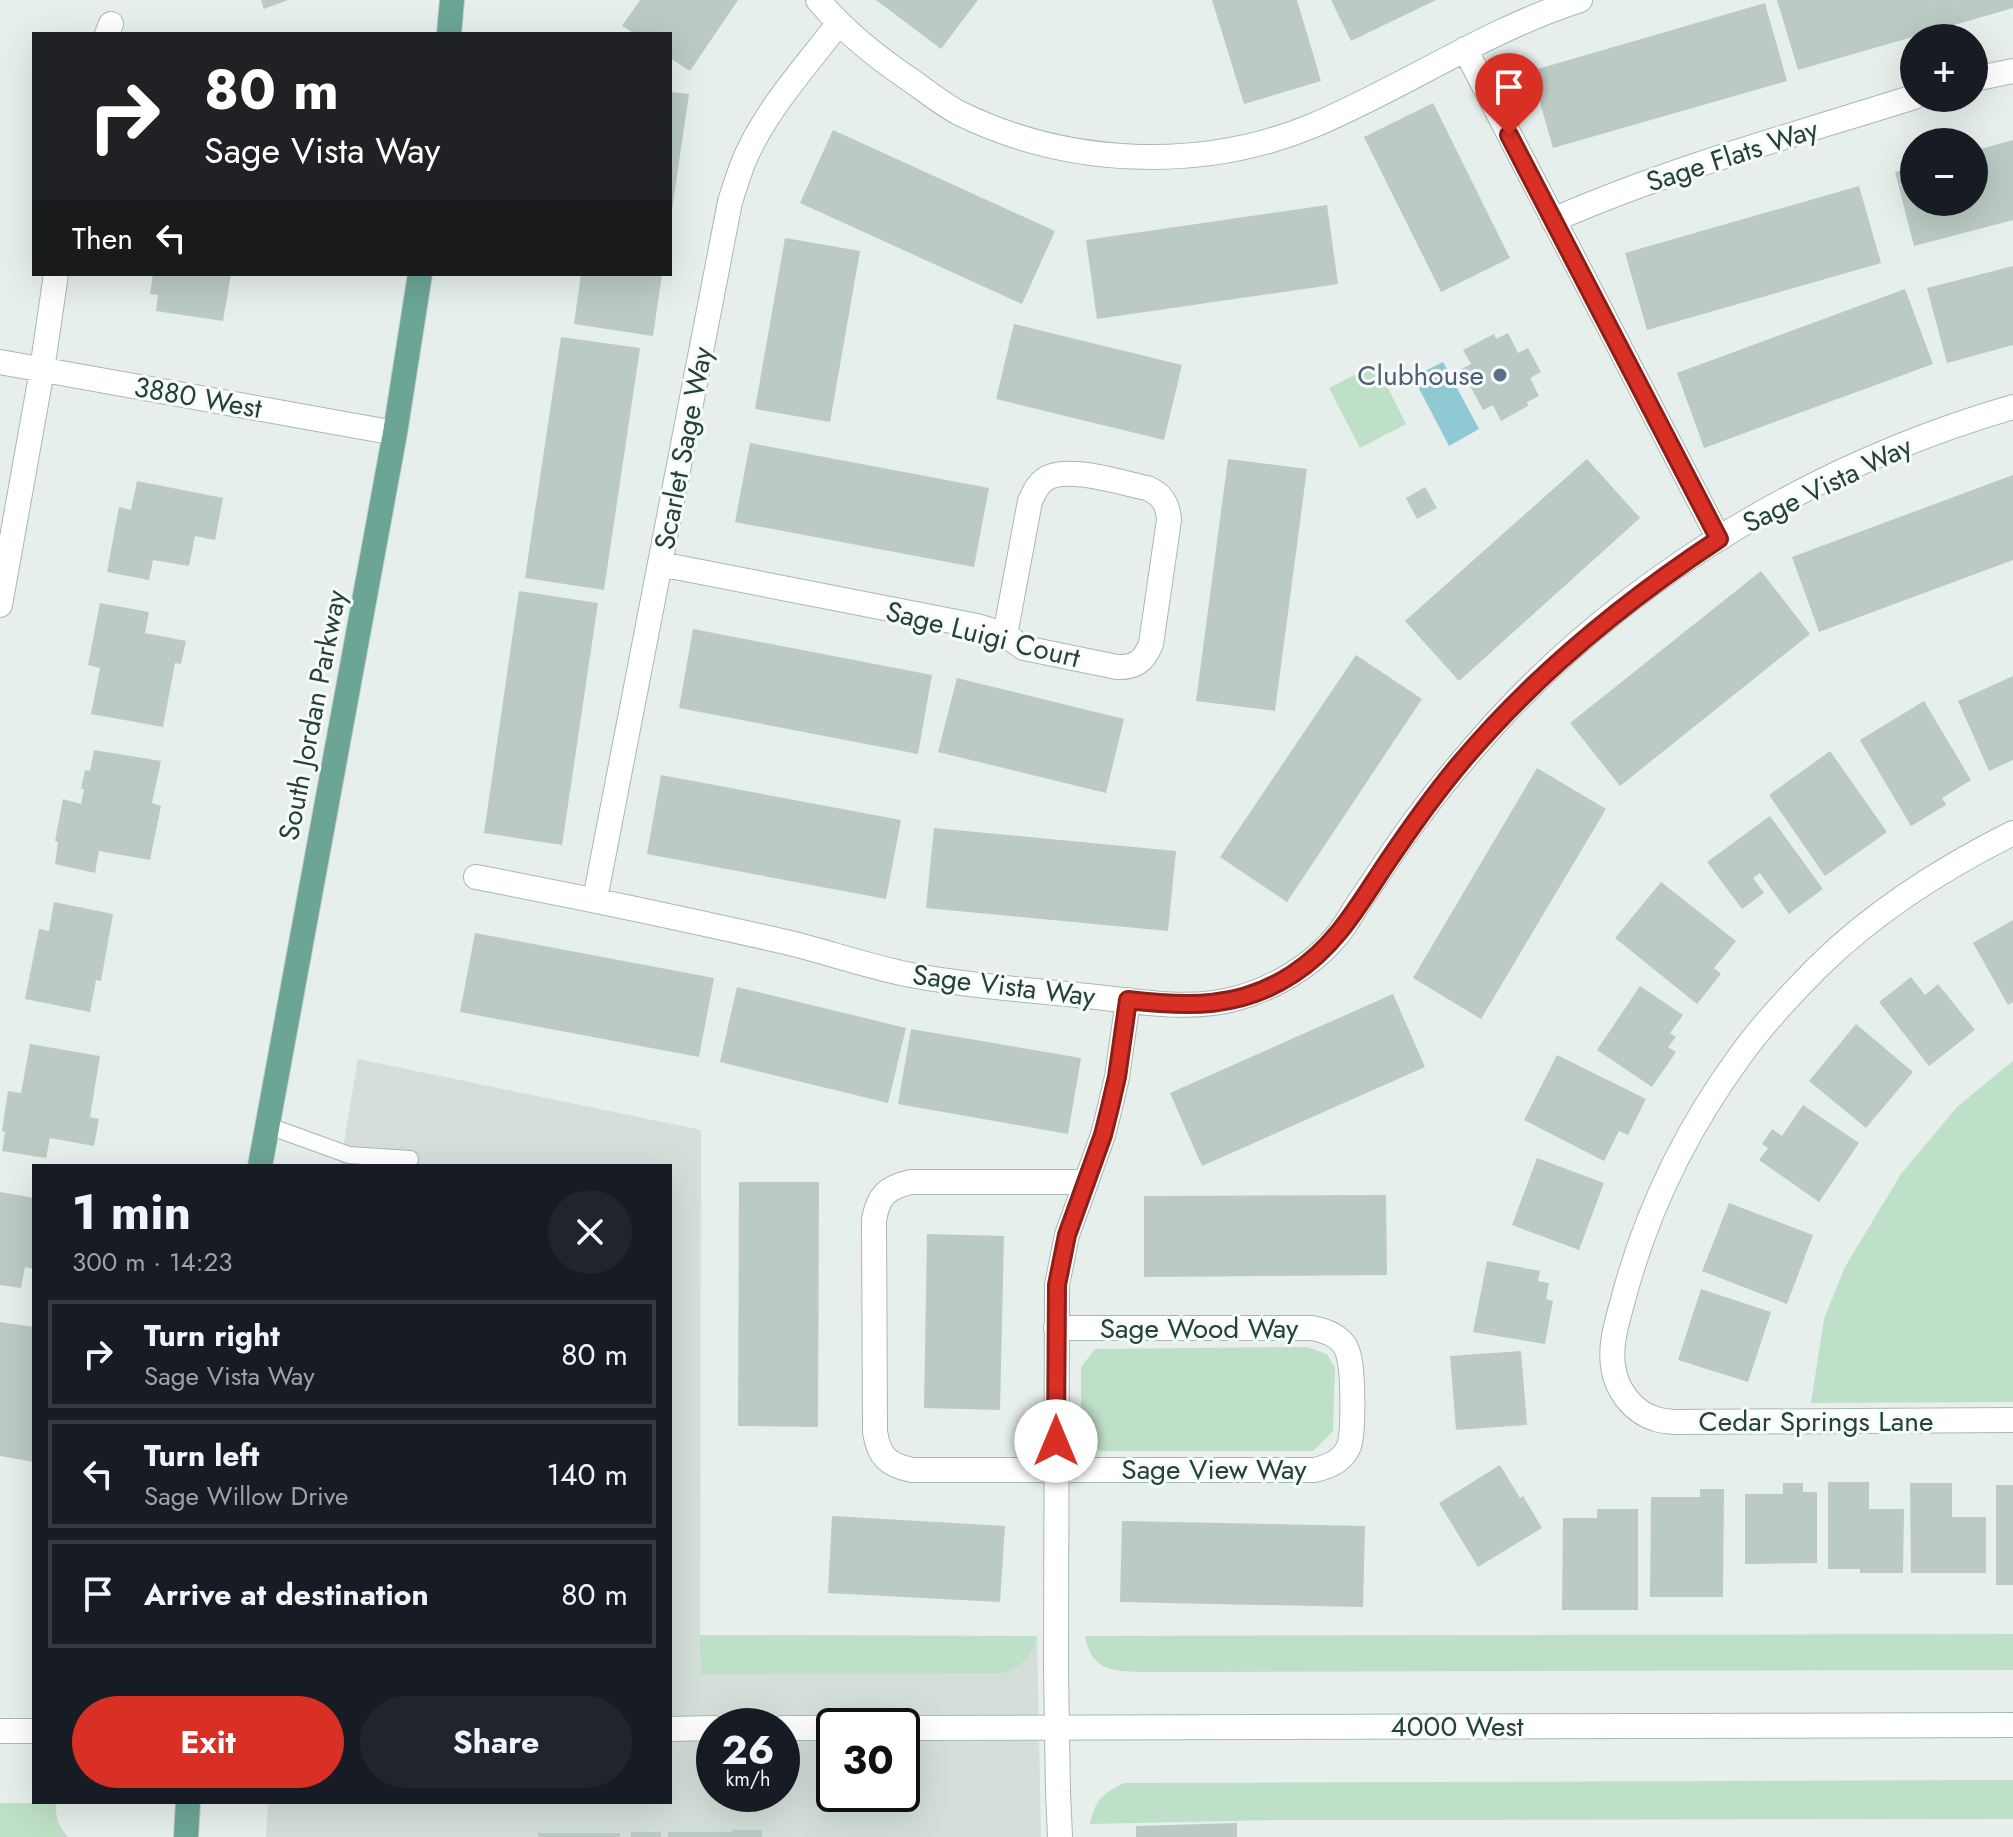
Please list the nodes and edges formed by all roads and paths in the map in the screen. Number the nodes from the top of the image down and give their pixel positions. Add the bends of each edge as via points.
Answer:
1 (452, 0) edge
2 (818, 0) edge
3 (1580, 0) edge
4 (838, 24) junction
5 (449, 32) edge
6 (1465, 49) junction
7 (2013, 71) edge
8 (1988, 76) edge
9 (1900, 101) edge
10 (1553, 220) junction
11 (56, 276) edge
12 (420, 276) edge
13 (0, 362) edge
14 (42, 370) junction
15 (2013, 407) edge
16 (395, 433) junction
17 (1719, 539) junction
18 (660, 564) junction
19 (0, 605) edge
20 (1005, 635) junction
21 (2013, 833) edge
22 (476, 877) dead end
23 (595, 899) junction
24 (1128, 1000) junction
25 (266, 1125) junction
26 (410, 1159) dead end
27 (260, 1164) edge
28 (1085, 1182) junction
29 (1056, 1328) junction
30 (1340, 1340) joint
31 (2013, 1420) edge
32 (1056, 1470) junction
33 (2013, 1725) edge
34 (1057, 1727) junction
35 (696, 1728) edge
36 (920, 1728) edge
37 (672, 1729) edge
38 (0, 1731) edge
39 (32, 1731) edge
40 (188, 1804) edge
41 (186, 1837) edge
42 (1060, 1837) edge

1 - 5 main road
2 - 4 street
3 - 6 street
4 - 6 street via 884,63 957,112 1058,148 1150,158 1274,140 1351,108
4 - 18 street, Scarlet Sage Way via 772,111 738,177
6 - 10 street
7 - 8 street
9 - 10 street, Sage Flats Way via 1626,189
10 - 17 street
11 - 14 street
12 - 16 main road, South Jordan Parkway
13 - 14 street, 3880 West
14 - 16 street, 3880 West
14 - 19 street
15 - 17 street, Sage Vista Way via 1888,450 1788,498
16 - 25 main road, South Jordan Parkway
17 - 24 street, Sage Vista Way via 1601,623 1546,672 1420,813 1336,937 1291,976 1236,999 1207,1004
18 - 20 street, Sage Luigi Court
18 - 23 street, Scarlet Sage Way
20 - 20 street, Sage Luigi Court via 1030,501 1046,478 1073,473 1147,488 1164,500 1169,520 1151,644 1139,663 1128,668 1070,658 1024,648
21 - 31 street, Cedar Springs Lane via 1963,858 1866,925 1821,964 1741,1055 1707,1105 1651,1213 1613,1338 1617,1384 1626,1399 1656,1419
22 - 23 street, Sage Vista Way
23 - 24 street, Sage Vista Way via 912,975
24 - 28 street via 1103,1135
25 - 26 lane via 349,1155
25 - 27 main road, South Jordan Parkway
28 - 29 street via 1061,1261
28 - 32 street, Sage View Way via 911,1182 885,1193 874,1220 875,1432 886,1459 912,1470
29 - 30 street, Sage Wood Way via 1312,1328
29 - 32 street
30 - 32 street, Sage View Way via 1351,1368 1351,1432 1349,1447 1328,1467
32 - 34 street
33 - 34 street, 4000 West
34 - 36 street, 4000 West
34 - 42 street
35 - 37 street
38 - 39 street
40 - 41 main road

